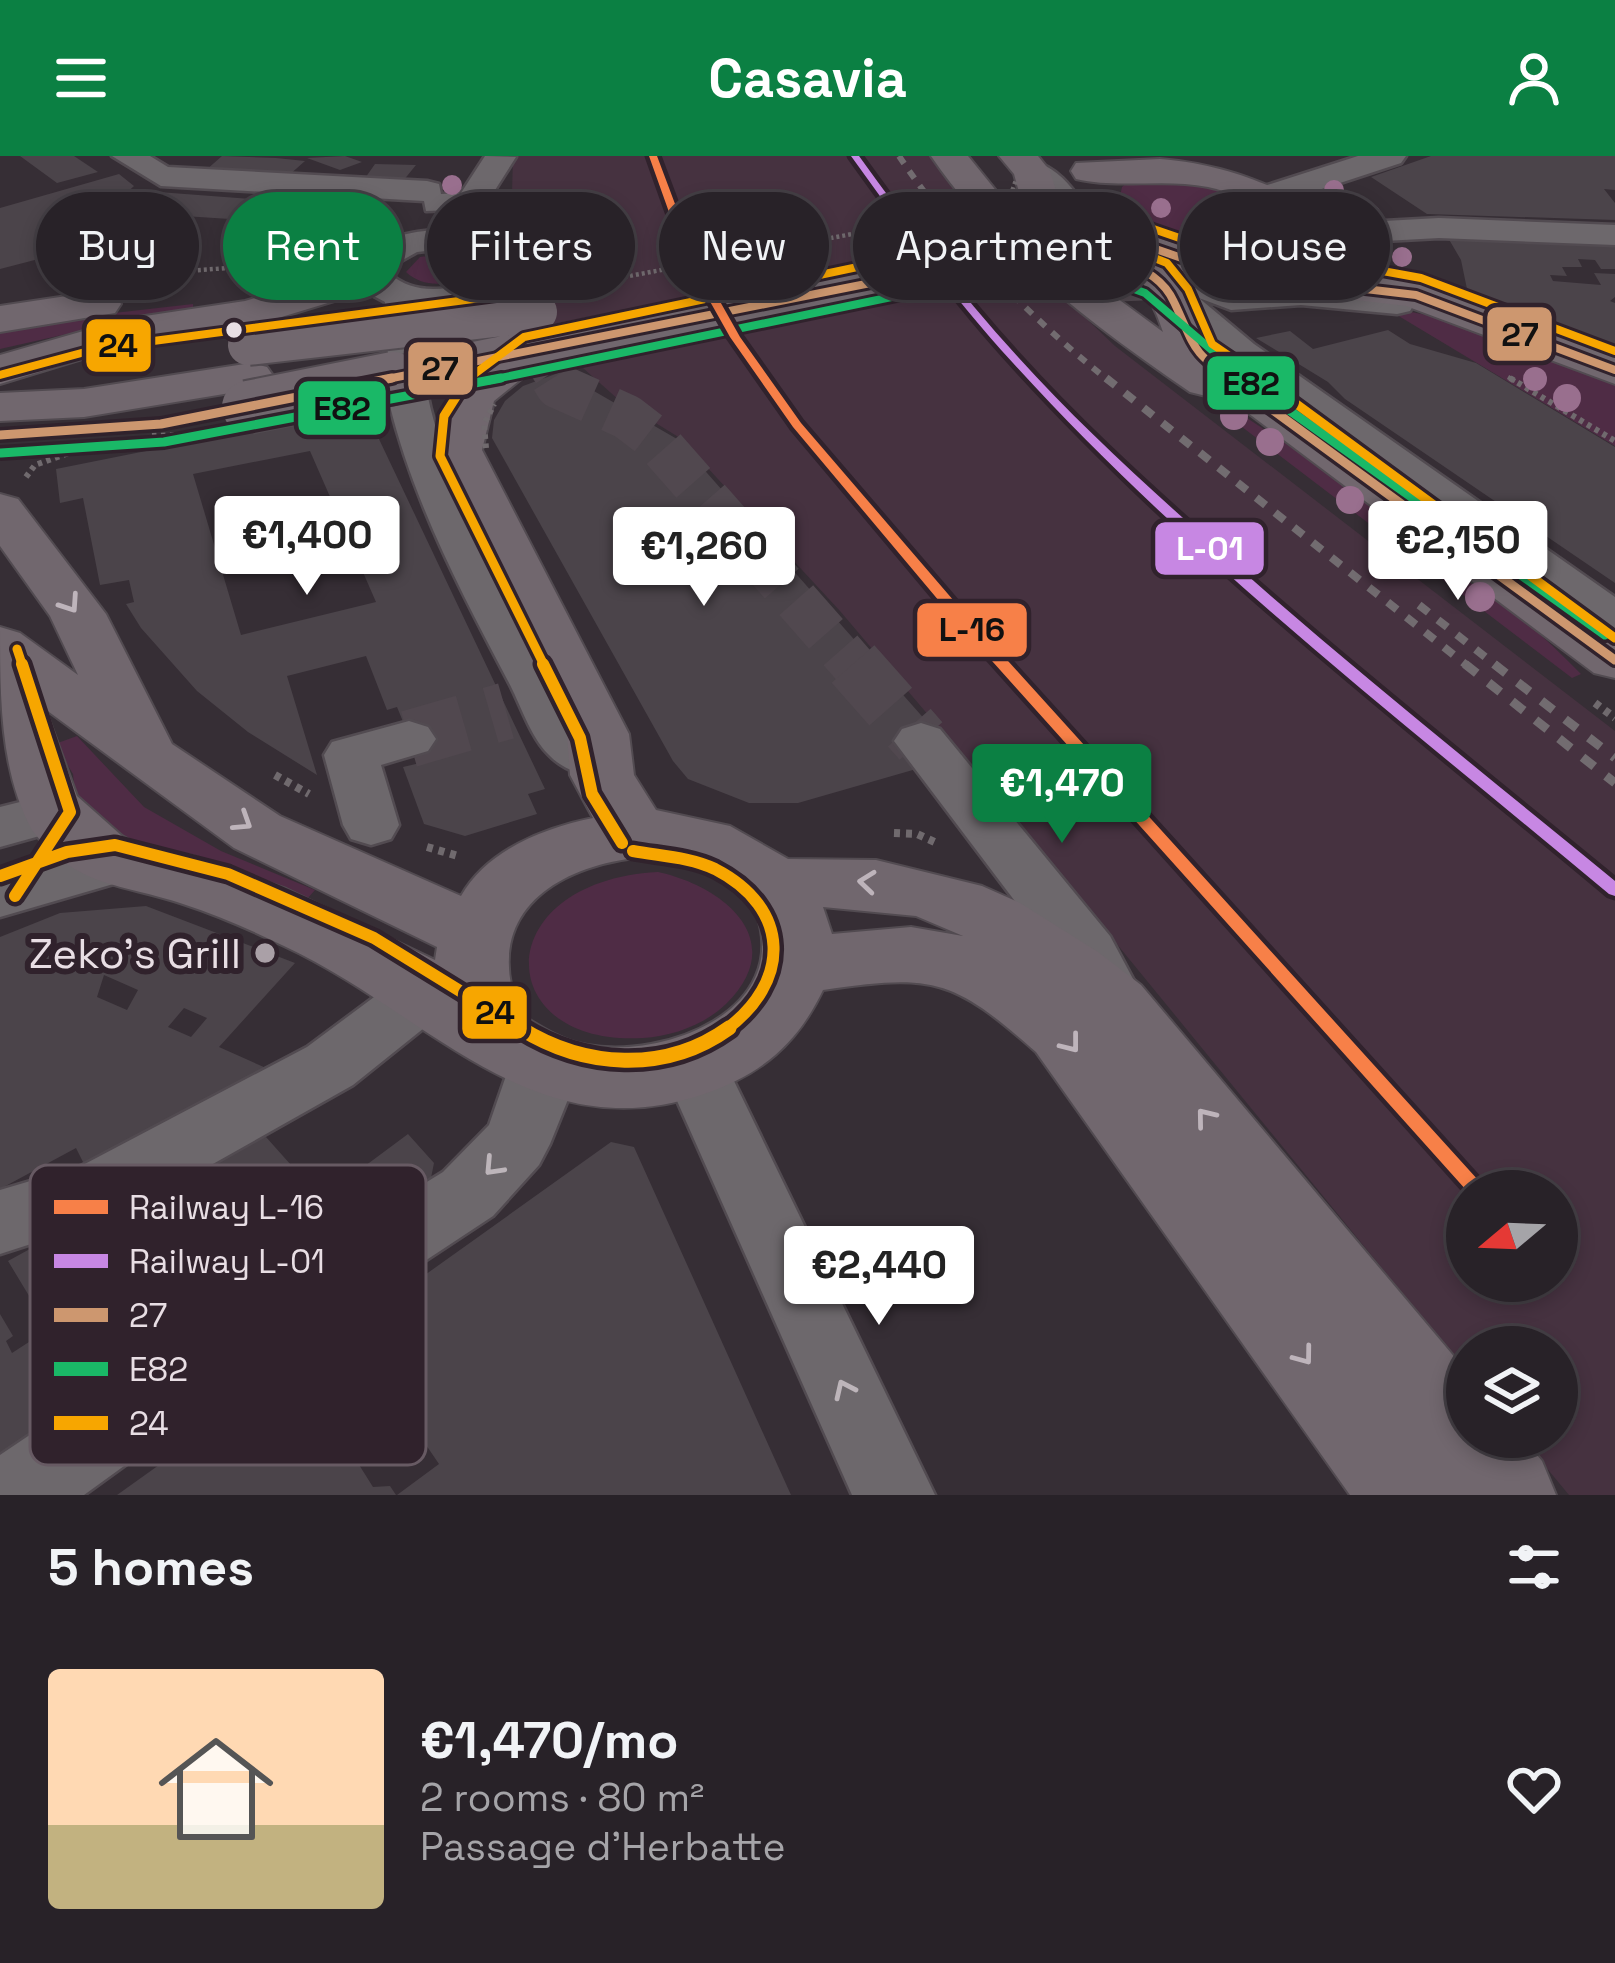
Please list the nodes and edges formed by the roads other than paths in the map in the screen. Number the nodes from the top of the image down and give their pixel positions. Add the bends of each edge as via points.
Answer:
1 (128, 156) edge
2 (447, 156) edge
3 (950, 156) edge
4 (1195, 156) edge
5 (1390, 156) edge
6 (500, 157) edge
7 (1082, 163) edge
8 (1280, 186) junction
9 (434, 192) edge
10 (477, 192) edge
11 (976, 192) edge
12 (1019, 192) edge
13 (1099, 192) edge
14 (1289, 192) edge
15 (427, 197) edge
16 (427, 199) edge
17 (1390, 231) edge
18 (1615, 235) edge
19 (853, 236) edge
20 (427, 242) edge
21 (408, 243) junction
22 (403, 246) edge
23 (1156, 251) tunnel mouth
24 (1156, 294) tunnel mouth
25 (1390, 296) edge
26 (223, 297) edge
27 (290, 300) edge
28 (381, 300) edge
29 (1121, 300) edge
30 (1132, 300) edge
31 (1278, 300) edge
32 (1239, 305) junction
33 (544, 318) junction
34 (0, 319) edge
35 (0, 370) edge
36 (1615, 370) edge
37 (249, 376) junction
38 (13, 402) edge
39 (0, 435) edge
40 (1353, 472) junction
41 (9, 498) edge
42 (1615, 620) edge
43 (0, 645) edge
44 (0, 655) edge
45 (1615, 660) edge
46 (409, 739) tunnel mouth
47 (921, 741) tunnel mouth
48 (146, 756) junction
49 (595, 760) junction
50 (22, 787) edge
51 (371, 825) road end
52 (638, 833) junction
53 (113, 863) junction
54 (773, 884) junction
55 (0, 885) edge
56 (0, 895) edge
57 (475, 936) junction
58 (796, 966) junction
59 (427, 991) junction
60 (1114, 1005) junction
61 (515, 1049) junction
62 (695, 1067) junction
63 (148, 1165) edge
64 (30, 1213) edge
65 (426, 1221) edge
66 (0, 1222) edge
67 (57, 1465) edge
68 (14, 1495) edge
69 (894, 1495) edge
70 (1408, 1495) edge
71 (1508, 1495) edge

1 - 15 street via 161,176
2 - 9 street
3 - 11 main road
4 - 8 main road
5 - 8 street
6 - 10 street
7 - 8 main road
7 - 12 street
7 - 13 main road
8 - 14 main road
16 - 21 street via 412,205
17 - 18 street
19 - 33 main road, bridge
20 - 21 street
21 - 22 street
23 - 32 main road via 1190,264
24 - 32 street
25 - 36 main road via 1434,301
26 - 34 main road
27 - 35 main road via 125,332
28 - 49 street via 396,325 418,448 525,706
29 - 40 main road via 1131,332
30 - 40 main road
31 - 32 main road
32 - 42 street via 1402,471
33 - 37 main road, bridge
33 - 37 main road, bridge
33 - 49 main road via 475,389 459,419 458,450 598,734
37 - 38 main road via 178,391
37 - 39 main road via 152,427 96,436
40 - 45 main road
41 -> 48 main road via 78,614
43 - 48 main road
44 - 50 main road
46 - 51 street via 351,755
47 - 60 street via 1088,952
48 -> 57 main road via 257,832
49 - 52 main road
50 - 53 main road
50 - 55 street
52 - 54 main road via 734,853
52 - 57 main road via 572,847 524,872 494,901
53 - 56 street
53 - 59 main road via 191,880 303,925
54 - 58 main road via 795,922
60 -> 54 main road via 958,900 879,882
57 - 61 main road via 470,965
58 - 62 main road via 763,1025
58 -> 70 main road via 943,954 984,968 1029,1000 1063,1031
59 - 61 main road
59 - 63 street via 330,1066
71 -> 60 main road
61 - 62 main road via 607,1078
61 -> 65 street via 535,1097 514,1144 468,1194
69 -> 62 street
64 - 66 street
67 -> 68 street

